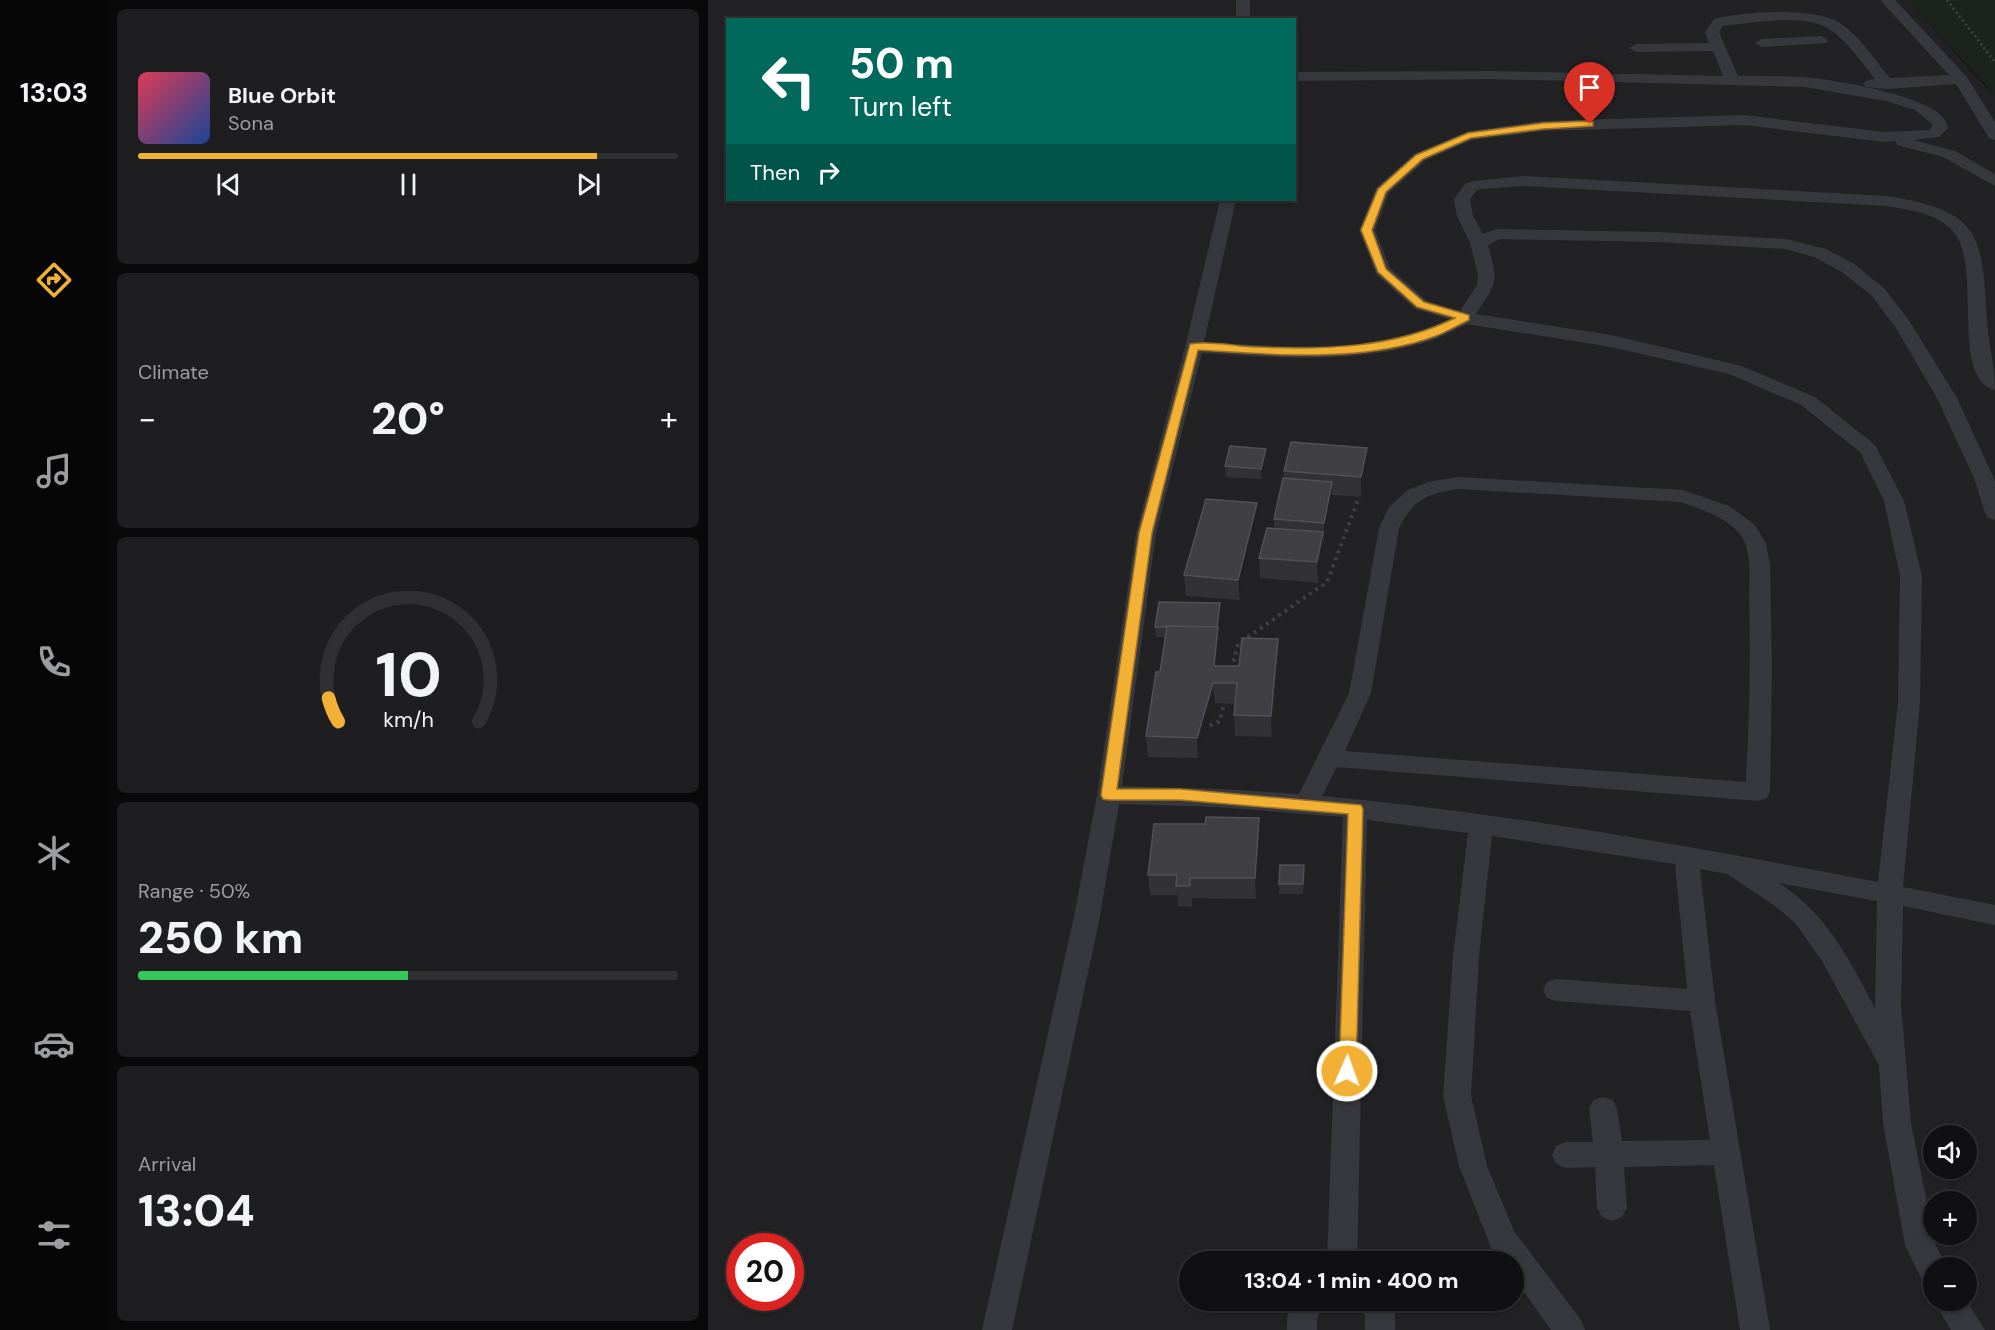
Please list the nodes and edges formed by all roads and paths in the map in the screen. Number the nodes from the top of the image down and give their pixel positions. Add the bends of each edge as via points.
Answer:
1 (1243, 0) edge
2 (1887, 0) edge
3 (1947, 0) edge
4 (1243, 18) edge
5 (1777, 18) junction
6 (1821, 40) dead end
7 (1789, 42) junction
8 (1762, 43) dead end
9 (1717, 46) junction
10 (1636, 48) dead end
11 (1796, 56) dead end
12 (1995, 62) edge
13 (1296, 77) edge
14 (1732, 79) junction
15 (1961, 79) junction
16 (1825, 84) junction
17 (1887, 84) junction
18 (1995, 135) edge
19 (1884, 137) junction
20 (1995, 181) edge
21 (1228, 201) edge
22 (1479, 243) junction
23 (1465, 318) junction
24 (1194, 346) junction
25 (1995, 384) edge
26 (1358, 500) dead end
27 (1995, 513) edge
28 (1230, 677) edge
29 (1225, 699) edge
30 (1200, 731) edge
31 (1330, 758) junction
32 (1109, 795) junction
33 (1306, 804) junction
34 (1356, 809) junction
35 (1480, 825) junction
36 (1686, 855) junction
37 (1726, 863) junction
38 (1890, 893) junction
39 (1995, 915) edge
40 (1556, 990) dead end
41 (1702, 1001) junction
42 (1893, 1063) junction
43 (1603, 1108) dead end
44 (1726, 1152) junction
45 (1609, 1154) junction
46 (1566, 1155) dead end
47 (1612, 1208) dead end
48 (1342, 1251) edge
49 (1926, 1257) edge
50 (1305, 1311) edge
51 (1378, 1311) edge
52 (1956, 1311) edge
53 (997, 1330) edge
54 (1302, 1330) edge
55 (1380, 1330) edge
56 (1570, 1330) edge
57 (1755, 1330) edge
58 (1970, 1330) edge

1 - 4 lane
2 - 15 lane
3 - 12 path
5 - 7 lane
5 - 9 lane via 1719,22 1712,32
5 - 17 lane via 1820,18 1837,26
6 - 7 lane
7 - 8 lane
7 - 11 lane
9 - 10 lane
9 - 14 lane
13 - 14 lane
14 - 16 lane
15 - 17 lane
15 - 18 lane
16 - 17 lane
16 - 19 lane via 1920,107 1941,126 1933,134
19 - 20 lane via 1949,154
19 - 23 lane via 1744,120 1543,126 1468,136 1420,157 1382,191 1366,230 1382,270 1421,305
21 - 24 lane
22 - 23 lane via 1486,285
22 - 25 lane via 1465,216 1462,199 1471,188 1496,182 1864,199 1929,207 1953,219 1968,239 1974,266 1980,357 1985,373
22 - 27 lane via 1497,234 1539,234 1739,240 1786,244 1820,253 1848,268 1878,292 1904,326 1947,398 1984,478
23 - 24 lane via 1432,334 1387,345 1328,351
23 - 38 lane via 1611,340 1735,370 1808,401 1868,449 1894,501 1911,576 1909,702
24 - 32 lane via 1146,533
26 - 28 path via 1327,582 1238,645
29 - 30 path via 1220,721
31 - 31 lane via 1758,792 1763,656 1758,557 1752,536 1710,505 1683,496 1480,482 1435,486 1414,495 1399,507 1389,528 1360,693
31 - 33 lane
32 - 33 lane via 1180,795
32 - 53 lane via 1086,921
33 - 34 lane
34 - 35 lane
34 - 48 lane
35 - 36 lane
35 - 56 lane via 1457,1096 1473,1166 1503,1240
36 - 37 lane
36 - 41 lane
37 - 38 lane
37 - 42 lane via 1784,898 1821,936
38 - 39 lane
38 - 42 lane via 1888,1004
40 - 41 lane
41 - 44 lane
42 - 49 lane via 1897,1123 1920,1245
43 - 45 lane
44 - 45 lane
44 - 57 lane
45 - 46 lane
45 - 47 lane
50 - 54 lane
51 - 55 lane
52 - 58 lane

